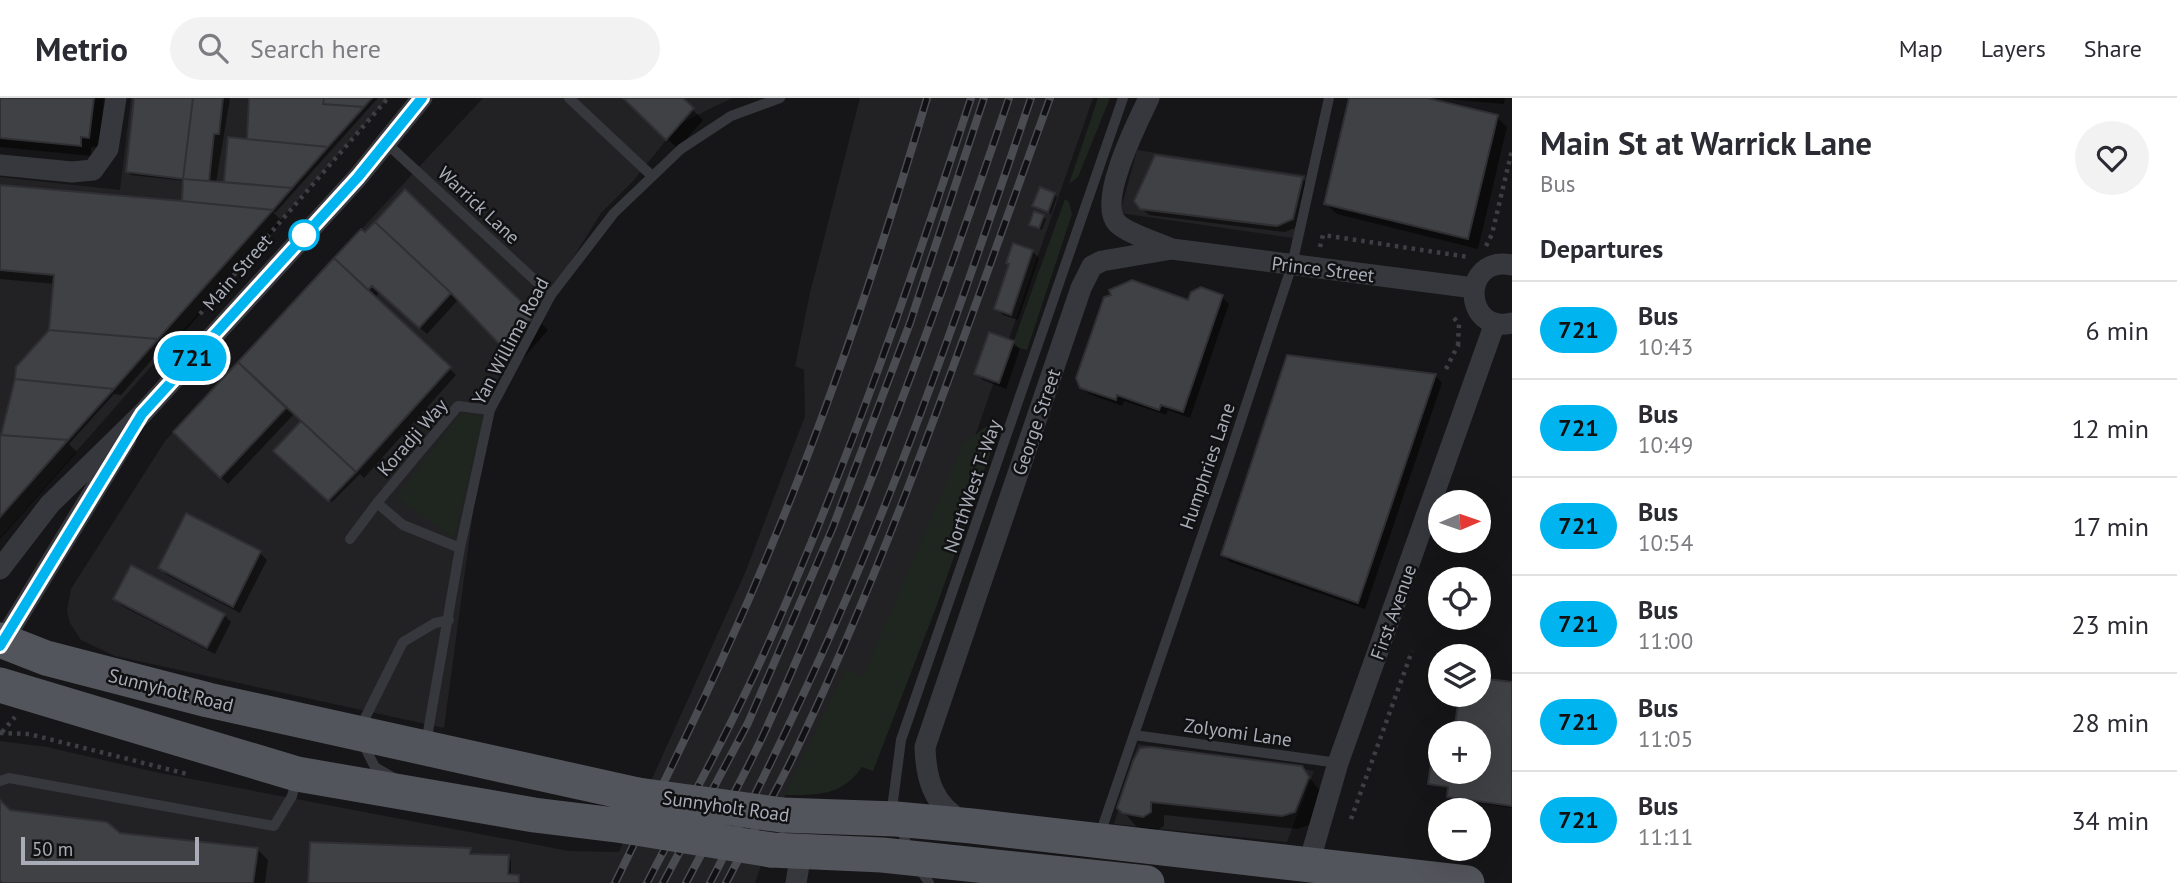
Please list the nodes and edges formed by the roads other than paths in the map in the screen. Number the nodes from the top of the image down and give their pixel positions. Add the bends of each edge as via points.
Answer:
1 (116, 98) edge
2 (422, 98) edge
3 (569, 98) edge
4 (780, 98) edge
5 (1123, 98) edge
6 (1149, 98) edge
7 (1329, 98) edge
8 (384, 142) junction
9 (0, 165) edge
10 (652, 176) junction
11 (1172, 249) junction
12 (1292, 265) junction
13 (1512, 265) edge
14 (1474, 288) junction
15 (551, 295) junction
16 (1504, 323) edge
17 (490, 410) junction
18 (142, 414) junction
19 (377, 503) junction
20 (350, 539) dead end
21 (460, 548) junction
22 (0, 569) edge
23 (449, 620) junction
24 (1, 642) edge
25 (0, 685) edge
26 (361, 724) junction
27 (1134, 735) junction
28 (425, 749) junction
29 (1338, 764) junction
30 (297, 774) junction
31 (0, 781) edge
32 (431, 798) junction
33 (896, 819) junction
34 (972, 826) junction
35 (1098, 839) junction
36 (789, 862) edge
37 (1309, 863) junction
38 (921, 871) edge
39 (1147, 883) edge
40 (1467, 883) edge

1 - 9 street via 108,149 93,170
2 - 8 street, Main Street
3 - 10 lane
4 - 10 lane, Yan Willima Road via 731,116 681,149
5 - 33 lane, NorthWest T-Way via 901,740 893,801
6 - 11 street via 1118,174 1111,205 1113,216 1124,228
7 - 12 lane, Humphries Lane
8 - 15 lane, Warrick Lane
8 - 18 street, Main Street via 358,177
10 - 15 lane, Yan Willima Road via 614,213
11 - 12 street, Prince Street
11 - 34 street, George Street via 1102,261 1092,267 1081,288 925,747 929,781 937,800
12 - 14 street, Prince Street
12 - 27 lane, Humphries Lane
13 - 14 street via 1485,270
14 - 16 street via 1480,314
15 - 17 lane, Yan Willima Road
16 - 29 street, First Avenue
17 - 19 lane, Koradji Way via 458,406
17 - 21 lane, Yan Willima Road
18 - 22 street, Main Street via 50,504
18 - 24 street, Main Street
19 - 20 lane
19 - 21 lane, Koradji Way via 403,525
21 - 23 lane, Yan Willima Road
23 - 26 lane via 403,642
23 - 28 lane, Yan Willima Road
24 - 26 main road, Sunnyholt Road via 46,658
25 - 30 main road, Sunnyholt Road
26 - 28 main road, Sunnyholt Road
26 - 32 lane via 375,767
27 - 29 lane, Zolyomi Lane
27 - 35 lane, Humphries Lane
28 - 33 main road, Sunnyholt Road, bridge via 638,794 782,815
29 - 37 street, First Avenue
30 - 31 lane via 292,796 274,826
30 - 32 main road, Sunnyholt Road
32 - 36 main road, Sunnyholt Road, bridge via 624,826
33 - 34 main road, Sunnyholt Road
33 - 38 lane, NorthWest T-Way
34 - 35 main road, Sunnyholt Road
35 - 37 main road, Sunnyholt Road
36 - 38 main road, Sunnyholt Road
37 - 40 main road, Sunnyholt Road
38 - 39 main road, Sunnyholt Road

